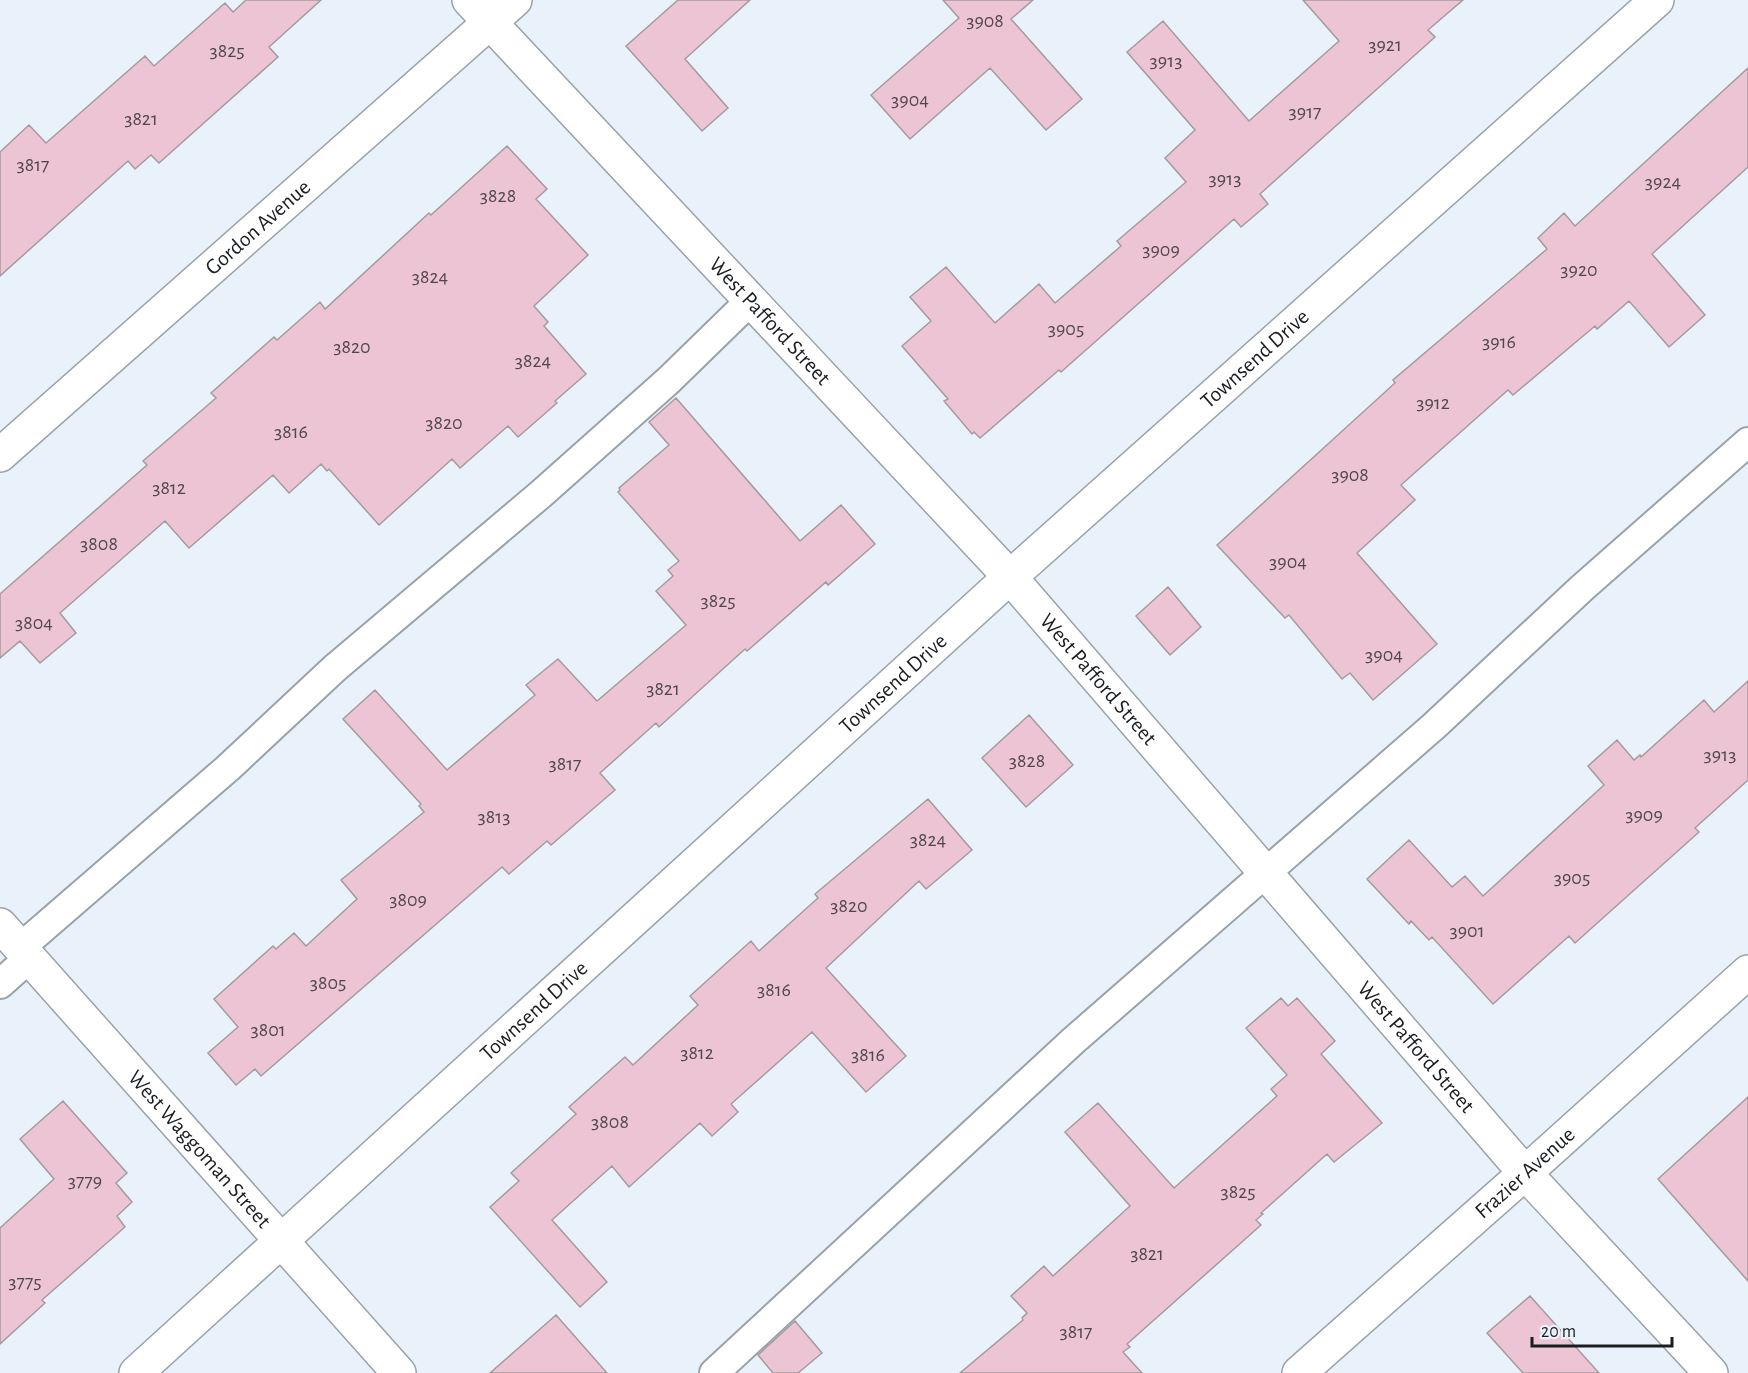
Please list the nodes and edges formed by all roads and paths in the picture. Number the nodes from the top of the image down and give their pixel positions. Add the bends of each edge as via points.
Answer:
1 (515, 0) edge
2 (1656, 0) edge
3 (479, 11) edge
4 (750, 301) junction
5 (1748, 442) edge
6 (0, 455) edge
7 (1010, 577) junction
8 (1267, 873) junction
9 (17, 944) edge
10 (1748, 972) edge
11 (0, 984) edge
12 (1525, 1173) junction
13 (280, 1240) junction
14 (136, 1373) edge
15 (399, 1373) edge
16 (714, 1373) edge
17 (1299, 1373) edge
18 (1711, 1373) edge

1 - 3 street, Gordon Avenue
2 - 7 street, Townsend Drive
3 - 4 street, West Pafford Street
3 - 6 street, Gordon Avenue
4 - 7 street, West Pafford Street
4 - 9 lane via 542,494 335,668 228,768
5 - 8 lane
7 - 8 street, West Pafford Street
7 - 13 street, Townsend Drive
8 - 12 street, West Pafford Street
8 - 16 lane via 1073,1041
9 - 11 lane
9 - 13 street, West Waggoman Street
10 - 12 street, Frazier Avenue
12 - 17 street, Frazier Avenue
12 - 18 street, West Pafford Street
13 - 14 street, Townsend Drive
13 - 15 street, West Waggoman Street

